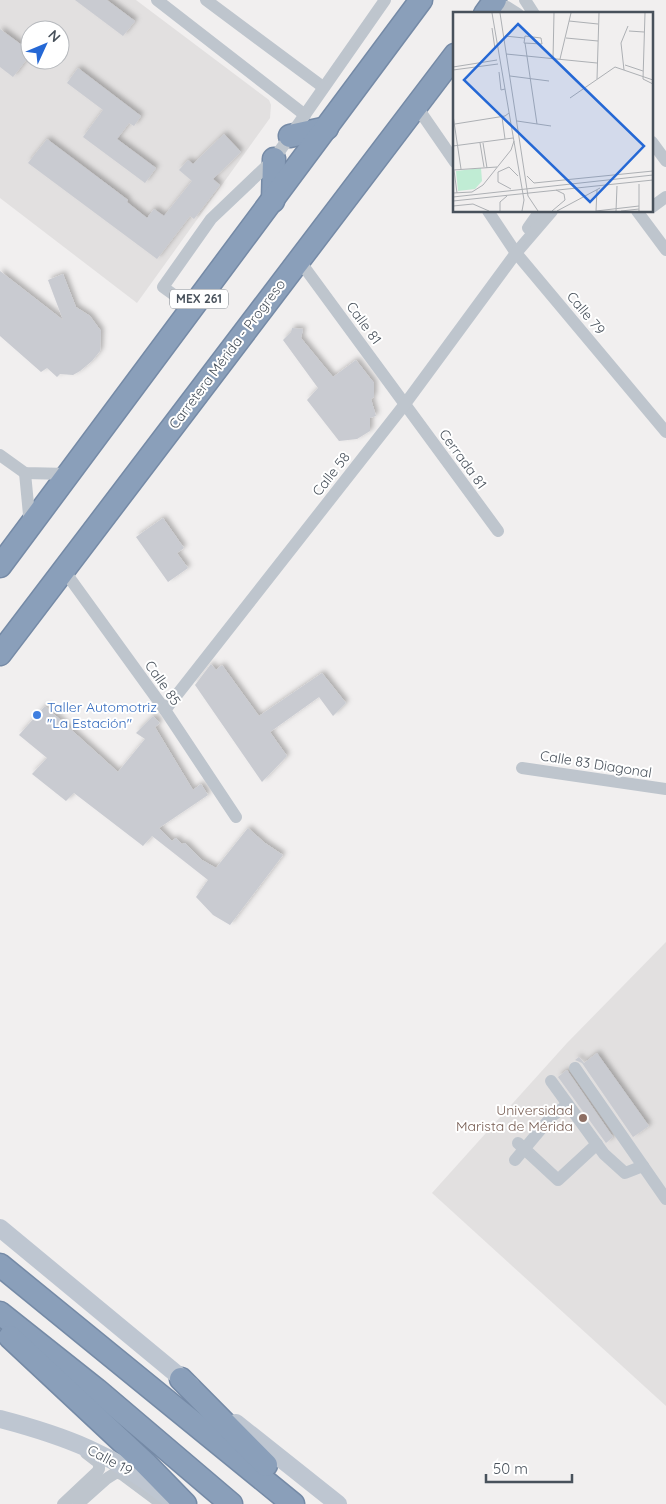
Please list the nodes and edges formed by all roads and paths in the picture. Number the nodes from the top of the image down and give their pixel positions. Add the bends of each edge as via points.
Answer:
1 (157, 0) edge
2 (206, 0) edge
3 (385, 0) edge
4 (414, 0) edge
5 (421, 0) edge
6 (525, 0) edge
7 (491, 6) edge
8 (515, 12) edge
9 (533, 12) edge
10 (398, 32) junction
11 (453, 58) edge
12 (323, 87) junction
13 (417, 106) junction
14 (305, 115) junction
15 (327, 128) junction
16 (290, 136) junction
17 (654, 145) edge
18 (274, 159) junction
19 (453, 159) edge
20 (666, 161) edge
21 (666, 197) edge
22 (273, 200) junction
23 (654, 206) edge
24 (489, 212) edge
25 (539, 212) edge
26 (551, 212) edge
27 (641, 213) edge
28 (514, 250) junction
29 (666, 250) edge
30 (300, 260) junction
31 (192, 308) junction
32 (405, 404) junction
33 (664, 426) edge
34 (0, 455) edge
35 (25, 473) junction
36 (68, 474) junction
37 (30, 525) junction
38 (498, 531) dead end
39 (0, 566) edge
40 (63, 569) junction
41 (0, 654) edge
42 (165, 710) junction
43 (522, 768) dead end
44 (666, 789) edge
45 (236, 817) dead end
46 (575, 1068) dead end
47 (551, 1081) dead end
48 (567, 1105) junction
49 (518, 1143) dead end
50 (597, 1144) junction
51 (514, 1160) dead end
52 (643, 1166) junction
53 (666, 1199) edge
54 (0, 1228) edge
55 (0, 1264) edge
56 (0, 1313) edge
57 (0, 1328) edge
58 (181, 1379) junction
59 (0, 1419) edge
60 (37, 1429) junction
61 (63, 1504) edge
62 (78, 1504) edge
63 (162, 1504) edge
64 (176, 1504) edge
65 (185, 1504) edge
66 (231, 1504) edge
67 (293, 1504) edge
68 (299, 1504) edge
69 (338, 1504) edge

1 - 14 street
2 - 12 street
3 - 12 street
4 - 10 main road
5 - 10 highway, MEX 261
6 - 9 street
7 - 8 street via 507,6
10 - 15 highway, MEX 261
11 - 13 highway, Carretera Mérida - Progreso
12 - 14 street
13 - 19 street
13 - 30 highway, Carretera Mérida - Progreso
14 - 16 street
15 - 16 highway
15 - 22 highway, MEX 261
16 - 18 street
17 - 20 street
18 - 22 highway
18 - 31 street via 211,219 163,287
21 - 23 street
22 - 31 highway, MEX 261
24 - 28 street, Calle 79
25 - 28 street
26 - 28 street
27 - 29 street
28 - 32 street, Calle 58
28 - 33 street, Calle 79
30 - 32 street, Calle 81
30 - 40 highway, Carretera Mérida - Progreso
31 - 36 highway, MEX 261
32 - 38 street, Cerrada 81
32 - 42 street, Calle 58
34 - 35 street
35 - 36 street
35 - 37 street
36 - 37 highway, MEX 261
37 - 39 highway, MEX 261
40 - 41 highway, Carretera Mérida - Progreso
40 - 42 street, Calle 85
42 - 45 street, Calle 85
43 - 44 street, Calle 83 Diagonal
46 - 52 street
47 - 48 street
48 - 50 street
48 - 51 street via 552,1116
49 - 50 street via 558,1180
50 - 52 street via 625,1173
52 - 53 street
54 - 58 main road
55 - 67 highway
56 - 66 highway
57 - 65 highway
58 - 68 highway
58 - 69 main road
59 - 60 main road, Calle 19
60 - 61 street via 99,1463 97,1472
60 - 64 main road, Calle 19 via 102,1454
62 - 63 street via 117,1472

